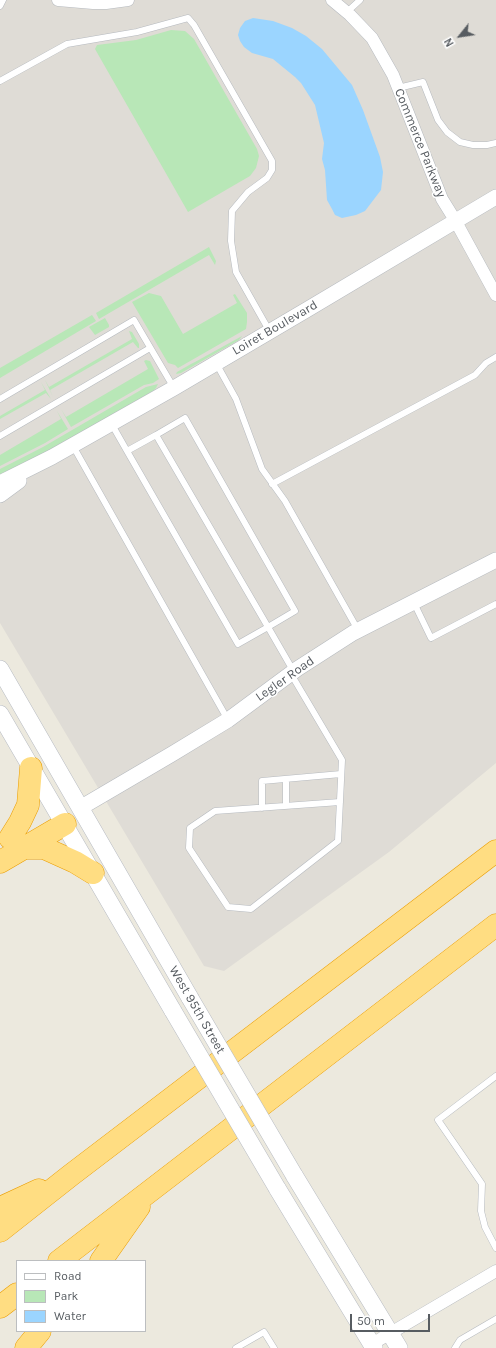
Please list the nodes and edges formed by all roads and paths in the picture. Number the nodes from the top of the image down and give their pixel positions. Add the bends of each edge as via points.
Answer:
1 (3, 0) edge
2 (58, 0) edge
3 (128, 0) edge
4 (332, 0) edge
5 (360, 0) edge
6 (0, 6) edge
7 (347, 12) junction
8 (0, 81) edge
9 (398, 88) junction
10 (496, 143) edge
11 (496, 197) edge
12 (455, 220) junction
13 (496, 295) edge
14 (270, 332) junction
15 (150, 348) junction
16 (496, 357) edge
17 (216, 363) junction
18 (174, 388) junction
19 (0, 399) edge
20 (111, 423) junction
21 (156, 435) junction
22 (0, 436) edge
23 (72, 445) junction
24 (128, 451) junction
25 (52, 457) junction
26 (0, 483) edge
27 (272, 484) junction
28 (0, 495) edge
29 (496, 560) edge
30 (413, 601) junction
31 (496, 604) edge
32 (268, 627) junction
33 (358, 630) junction
34 (0, 669) edge
35 (292, 673) junction
36 (0, 714) edge
37 (228, 720) junction
38 (31, 768) junction
39 (341, 774) junction
40 (286, 779) junction
41 (340, 802) junction
42 (286, 806) junction
43 (80, 808) junction
44 (262, 808) junction
45 (61, 818) junction
46 (11, 844) edge
47 (496, 851) edge
48 (0, 862) edge
49 (93, 873) junction
50 (496, 925) edge
51 (496, 1076) edge
52 (72, 1175) junction
53 (152, 1188) junction
54 (0, 1208) edge
55 (0, 1232) edge
56 (496, 1248) edge
57 (60, 1260) edge
58 (102, 1260) edge
59 (496, 1271) edge
60 (16, 1295) edge
61 (0, 1307) edge
62 (496, 1319) edge
63 (39, 1332) edge
64 (394, 1341) edge
65 (370, 1347) edge
66 (26, 1348) edge
67 (236, 1348) edge
68 (274, 1348) edge
69 (455, 1348) edge

1 - 6 lane
2 - 3 street via 93,4
4 - 7 street, Commerce Parkway
5 - 7 lane
7 - 9 street, Commerce Parkway via 372,38
8 - 14 lane via 67,44 137,32 188,18 272,161 272,170 267,178 248,192 232,211 231,241 236,272
9 - 10 lane via 423,82 438,120 447,132 460,142 473,145
9 - 12 street, Commerce Parkway via 442,199
11 - 12 street, Loiret Boulevard
12 - 13 street, Commerce Parkway
12 - 14 street, Loiret Boulevard
14 - 17 street, Loiret Boulevard
15 - 18 lane
15 - 19 lane via 134,320
15 - 22 lane
16 - 27 lane via 475,375
17 - 18 street, Loiret Boulevard
17 - 27 lane via 236,399 262,469
18 - 20 street, Loiret Boulevard
20 - 23 street, Loiret Boulevard
20 - 24 lane
21 - 24 lane
21 - 32 lane
21 - 32 lane via 185,418 295,611
23 - 25 street, Loiret Boulevard
23 - 37 lane
24 - 32 lane via 238,644
25 - 26 street, Loiret Boulevard
25 - 28 street, Loiret Boulevard
27 - 33 lane
29 - 30 street, Legler Road
30 - 31 lane via 431,638
30 - 33 street, Legler Road
32 - 35 lane
33 - 35 street, Legler Road
34 - 43 main road, West 95th Street
35 - 37 street, Legler Road
35 - 39 lane via 342,760
36 - 38 main road, West 95th Street
37 - 43 street, Legler Road
38 - 45 main road, West 95th Street
38 - 46 highway via 28,804
39 - 40 lane
39 - 41 lane
40 - 42 lane
40 - 44 lane via 262,781
41 - 42 lane
41 - 44 lane via 338,841 250,909 228,907 189,848 190,828 215,811
42 - 44 lane
43 - 45 main road
43 - 64 main road, West 95th Street, bridge
45 - 46 highway
45 - 49 main road, West 95th Street
46 - 48 highway
46 - 49 highway via 44,848 76,862
47 - 52 highway
49 - 65 main road, West 95th Street, bridge
50 - 53 highway
51 - 56 lane via 438,1120 482,1184 481,1211 485,1227
52 - 54 highway
52 - 55 highway
53 - 57 highway
53 - 58 highway
59 - 64 street
60 - 61 highway
62 - 69 lane via 460,1340
63 - 66 highway
64 - 65 street
67 - 68 lane via 264,1332

